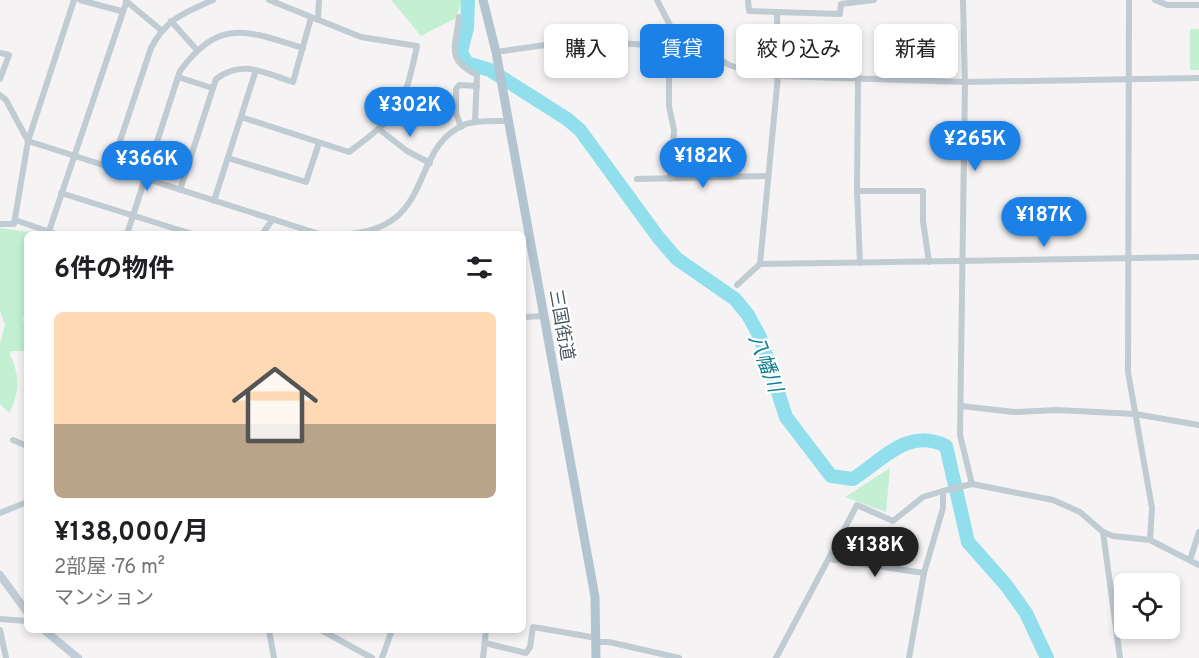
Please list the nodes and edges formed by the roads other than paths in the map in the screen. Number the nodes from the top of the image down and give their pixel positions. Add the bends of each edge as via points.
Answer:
1 (74, 0) edge
2 (80, 0) edge
3 (213, 0) edge
4 (269, 0) edge
5 (319, 0) edge
6 (483, 0) edge
7 (657, 0) edge
8 (748, 0) edge
9 (874, 0) edge
10 (963, 0) edge
11 (1129, 0) edge
12 (1155, 0) edge
13 (126, 1) edge
14 (206, 2) edge
15 (1199, 5) edge
16 (121, 11) junction
17 (777, 12) junction
18 (459, 17) dead end
19 (311, 18) junction
20 (318, 20) junction
21 (171, 21) junction
22 (669, 24) edge
23 (777, 24) edge
24 (161, 30) junction
25 (640, 44) edge
26 (303, 48) junction
27 (196, 49) junction
28 (496, 52) junction
29 (0, 53) edge
30 (256, 70) junction
31 (178, 77) junction
32 (669, 78) edge
33 (778, 78) edge
34 (831, 78) edge
35 (1199, 78) edge
36 (0, 79) edge
37 (858, 79) junction
38 (1127, 80) junction
39 (965, 82) junction
40 (477, 86) junction
41 (212, 88) junction
42 (0, 95) edge
43 (241, 117) junction
44 (508, 121) junction
45 (475, 122) junction
46 (461, 127) junction
47 (380, 130) junction
48 (28, 141) junction
49 (319, 142) junction
50 (73, 156) junction
51 (228, 158) junction
52 (430, 162) junction
53 (111, 168) junction
54 (768, 176) junction
55 (145, 178) junction
56 (637, 178) dead end
57 (670, 179) junction
58 (180, 190) junction
59 (857, 191) junction
60 (61, 193) junction
61 (214, 201) junction
62 (133, 215) junction
63 (273, 219) junction
64 (15, 220) junction
65 (0, 224) edge
66 (49, 231) joint
67 (129, 231) edge
68 (183, 231) edge
69 (264, 231) edge
70 (310, 231) edge
71 (364, 231) edge
72 (1199, 257) edge
73 (1128, 259) junction
74 (929, 262) junction
75 (961, 262) junction
76 (860, 263) junction
77 (760, 264) junction
78 (737, 285) dead end
79 (543, 316) junction
80 (526, 317) edge
81 (961, 406) junction
82 (1135, 414) junction
83 (1199, 425) edge
84 (13, 440) dead end
85 (24, 445) edge
86 (972, 484) junction
87 (946, 490) junction
88 (24, 503) edge
89 (0, 513) edge
90 (1103, 532) junction
91 (1199, 532) edge
92 (1150, 540) junction
93 (830, 559) junction
94 (1190, 560) junction
95 (1199, 565) edge
96 (924, 573) junction
97 (0, 575) edge
98 (24, 608) edge
99 (0, 619) edge
100 (24, 621) edge
101 (0, 630) edge
102 (48, 633) edge
103 (270, 633) edge
104 (326, 633) edge
105 (391, 633) edge
106 (486, 633) edge
107 (597, 640) junction
108 (484, 643) junction
109 (6, 658) edge
110 (78, 658) edge
111 (274, 658) edge
112 (372, 658) edge
113 (382, 658) edge
114 (483, 658) edge
115 (597, 658) edge
116 (680, 658) edge
117 (776, 658) edge
118 (909, 658) edge
119 (1120, 658) edge

1 - 48 street
2 - 16 street
3 - 14 street
4 - 19 street
5 - 20 street
6 - 28 main road, 三国街道
7 - 22 street
8 - 17 street via 749,11
9 - 17 street via 841,4 840,14
10 - 39 street
11 - 38 street
12 - 15 street
13 - 16 street
13 - 24 street
14 - 21 street
16 - 50 street
17 - 23 street
18 - 40 street via 453,53 459,64 477,75
19 - 20 street
19 - 26 street
20 - 47 street via 361,37 417,46 408,89 399,108
21 - 24 street
21 - 27 street
24 - 53 street via 151,48
25 - 28 street via 581,40
26 - 27 street via 252,32 233,31
26 - 30 street via 292,82
27 - 31 street
28 - 44 main road, 三国街道
29 - 36 street via 9,55
30 - 41 street via 228,70
30 - 43 street
31 - 41 street
31 - 55 street
32 - 57 street via 674,130
33 - 54 street
34 - 37 street
35 - 38 street
37 - 39 street
37 - 59 street
38 - 39 street
38 - 73 street
39 - 75 street
40 - 45 street
40 - 46 street via 459,85 456,89 456,113
41 - 58 street
42 - 48 street
43 - 49 street
43 - 51 street
44 - 45 street
44 - 79 main road, 三国街道
45 - 46 street
46 - 52 street via 439,144
47 - 49 street via 350,152
47 - 52 street via 407,151
48 - 50 street
48 - 64 street
49 - 51 street via 306,182
50 - 53 street
50 - 60 street
51 - 61 street
52 - 71 street via 418,190 400,216
53 - 55 street
54 - 57 street
54 - 77 street
55 - 58 street
55 - 62 street
56 - 57 street
58 - 61 street
59 - 74 street via 923,191
59 - 76 street
60 - 62 street
60 - 66 street
61 - 63 street
62 - 67 street
62 - 68 street
63 - 69 street
63 - 70 street
64 - 65 street via 14,224
64 - 66 street
72 - 73 street
73 - 75 street
73 - 82 street via 1128,372
74 - 75 street
74 - 76 street
75 - 81 street
76 - 77 street
77 - 78 street
79 - 80 street
79 - 107 main road, 三国街道 via 595,597
81 - 82 street via 1014,412
81 - 86 street via 960,435
82 - 83 street
82 - 92 street via 1152,508
84 - 85 street
86 - 87 street
86 - 90 street via 1053,500 1080,512
87 - 93 street via 923,497 893,521 857,505
87 - 96 street
88 - 89 street
90 - 92 street via 1113,537
90 - 119 street
91 - 94 street
92 - 94 street
93 - 96 street
93 - 117 street
94 - 95 street
96 - 118 street
97 - 98 main road
99 - 100 street
101 - 109 street
102 - 110 main road
103 - 111 street
104 - 112 street
105 - 113 street
106 - 108 street
107 - 108 street via 532,627 526,653
107 - 115 main road, 三国街道
107 - 116 street
108 - 114 street

